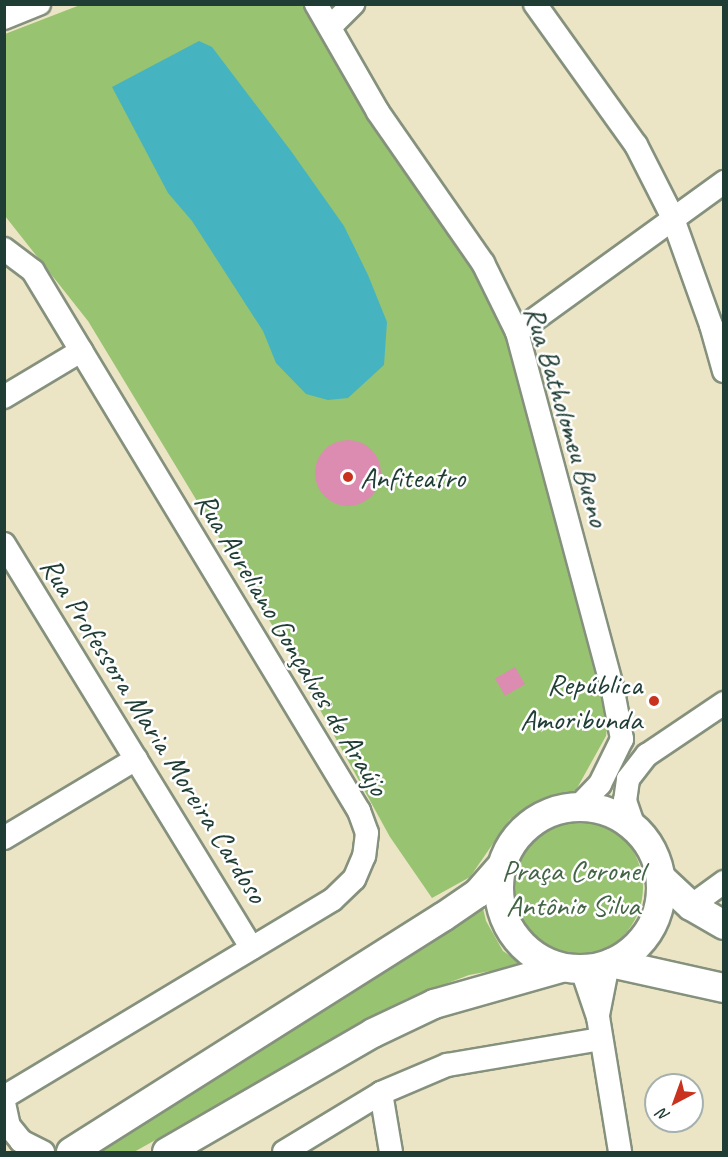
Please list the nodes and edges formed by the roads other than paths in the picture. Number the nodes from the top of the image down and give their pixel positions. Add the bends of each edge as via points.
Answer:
1 (39, 4) edge
2 (316, 4) edge
3 (353, 4) edge
4 (535, 4) edge
5 (4, 18) edge
6 (330, 27) junction
7 (723, 182) edge
8 (672, 216) junction
9 (8, 250) edge
10 (517, 332) junction
11 (81, 351) junction
12 (723, 371) edge
13 (4, 397) edge
14 (4, 544) edge
15 (11, 571) edge
16 (723, 704) edge
17 (619, 722) junction
18 (671, 739) junction
19 (136, 759) junction
20 (579, 806) junction
21 (634, 827) junction
22 (4, 838) edge
23 (500, 868) junction
24 (661, 878) junction
25 (723, 882) edge
26 (691, 906) junction
27 (723, 925) edge
28 (252, 948) junction
29 (590, 966) junction
30 (723, 988) edge
31 (600, 1028) junction
32 (381, 1093) junction
33 (4, 1097) edge
34 (4, 1103) edge
35 (43, 1152) edge
36 (71, 1152) edge
37 (167, 1152) edge
38 (284, 1152) edge
39 (391, 1152) edge
40 (620, 1152) edge

1 - 5 street
2 - 6 street, Rua Batholomeu Bueno
3 - 6 street
4 - 8 street via 636,146
6 - 10 street, Rua Batholomeu Bueno via 378,112 483,263
7 - 8 street
8 - 10 street
8 - 12 street
9 - 11 street, Rua Aureliano Gonçalves de Araújo via 33,271
10 - 17 street, Rua Batholomeu Bueno
11 - 13 street
11 - 28 street, Rua Aureliano Gonçalves de Araújo via 359,811 367,833 364,856 354,879 332,900
14 - 15 street, Rua Professora Maria Moreira Cardoso
15 - 19 street, Rua Professora Maria Moreira Cardoso
16 - 18 street
17 - 18 street via 636,739
17 - 20 street, Rua Batholomeu Bueno via 622,739 613,764
18 - 21 street via 647,755 628,779 625,801
19 - 22 street
19 - 28 street, Rua Professora Maria Moreira Cardoso
20 - 21 main road via 611,813
20 - 23 main road via 550,811 526,825 510,844
21 - 24 main road via 652,850
23 - 29 main road via 498,898 507,926 526,949
23 - 36 main road via 478,893 443,917
24 - 26 main road
24 - 29 main road via 660,904 654,923 640,944
25 - 26 street
26 - 27 main road
28 - 33 street, Rua Aureliano Gonçalves de Araújo
29 - 30 main road
29 - 31 street
29 - 37 main road via 434,1004 373,1033
31 - 32 street via 447,1065
31 - 40 street
32 - 38 street
32 - 39 street
34 - 35 street via 9,1126 21,1141

